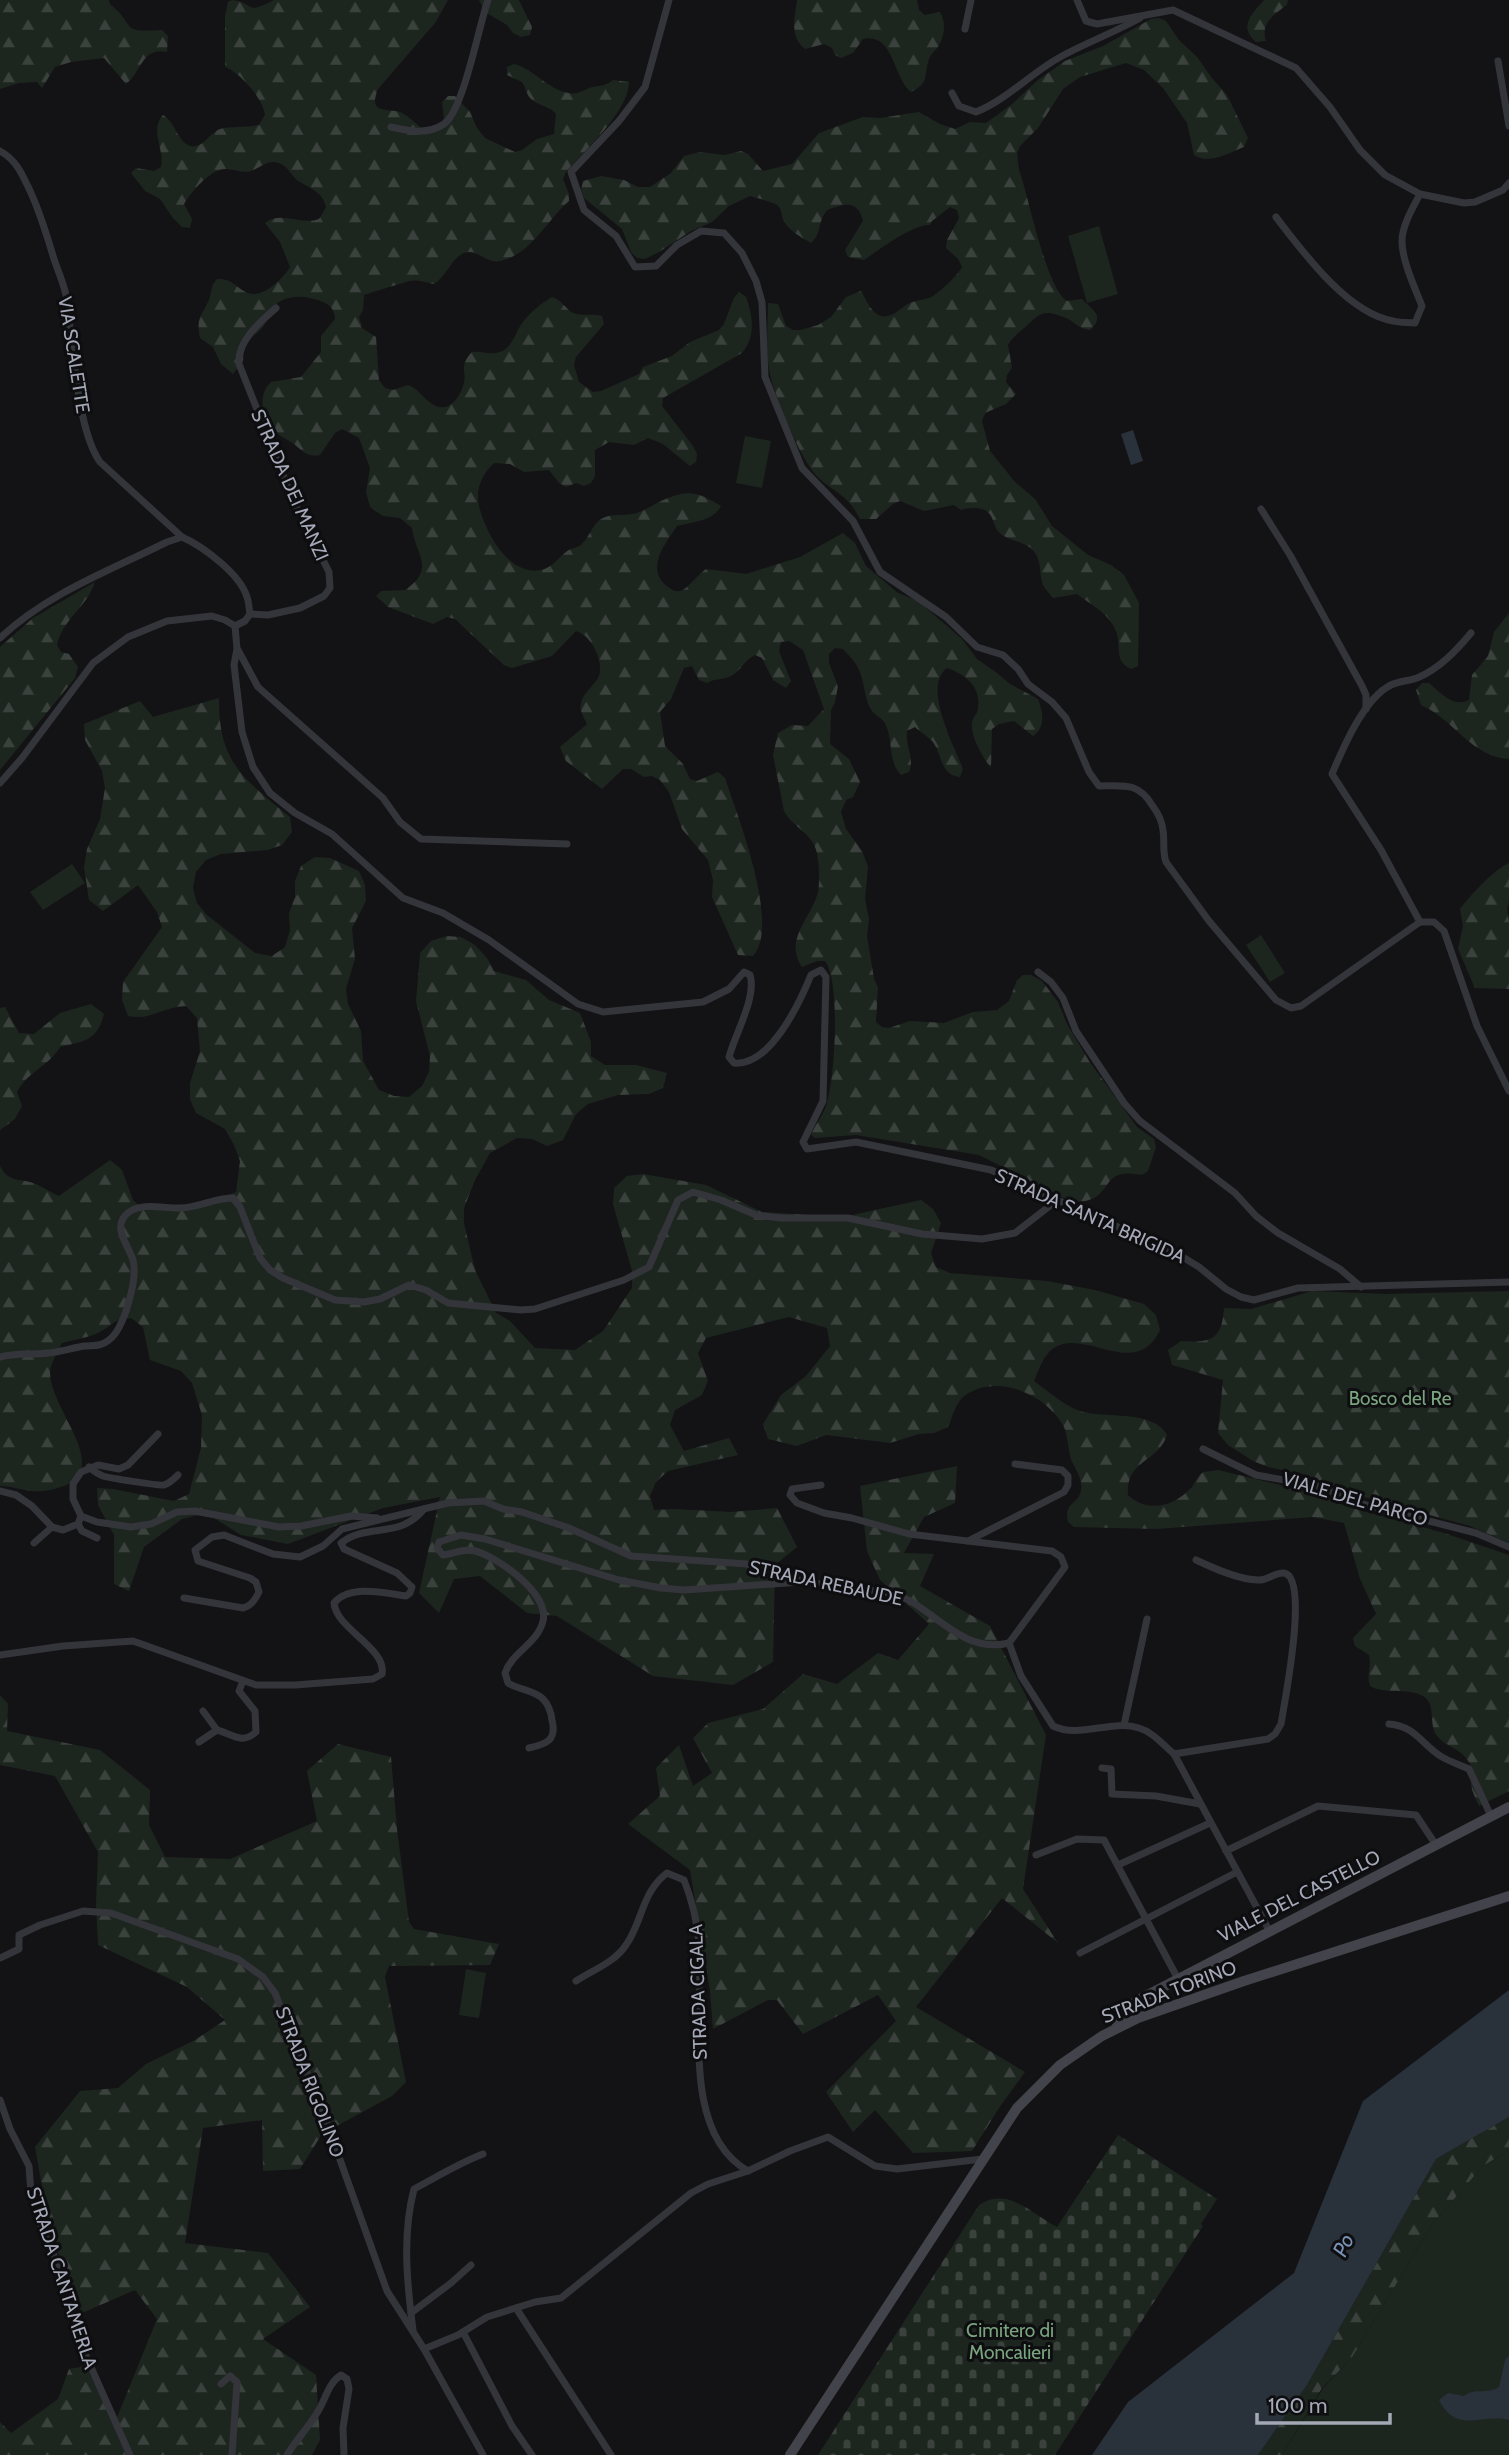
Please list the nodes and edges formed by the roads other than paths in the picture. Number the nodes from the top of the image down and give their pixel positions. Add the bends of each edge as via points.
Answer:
1 (488, 0) edge
2 (669, 0) edge
3 (971, 0) edge
4 (1077, 0) edge
5 (1150, 13) junction
6 (965, 29) dead end
7 (1498, 61) dead end
8 (952, 93) dead end
9 (1509, 126) edge
10 (391, 127) dead end
11 (0, 151) edge
12 (1509, 183) edge
13 (1420, 194) junction
14 (1276, 217) dead end
15 (276, 308) dead end
16 (1261, 509) dead end
17 (182, 537) junction
18 (250, 614) junction
19 (235, 626) junction
20 (1471, 633) dead end
21 (0, 638) edge
22 (237, 649) junction
23 (1366, 710) junction
24 (0, 783) edge
25 (567, 844) dead end
26 (1420, 922) junction
27 (1038, 972) dead end
28 (1509, 1091) edge
29 (1056, 1201) junction
30 (1509, 1282) edge
31 (1361, 1287) junction
32 (0, 1357) edge
33 (158, 1434) dead end
34 (1203, 1450) dead end
35 (1015, 1464) dead end
36 (89, 1467) junction
37 (178, 1475) dead end
38 (821, 1485) dead end
39 (0, 1491) edge
40 (425, 1508) junction
41 (385, 1518) junction
42 (80, 1520) junction
43 (52, 1527) junction
44 (97, 1538) dead end
45 (968, 1541) junction
46 (34, 1544) dead end
47 (1509, 1547) edge
48 (1196, 1560) dead end
49 (805, 1582) junction
50 (184, 1598) dead end
51 (1147, 1619) dead end
52 (1009, 1643) junction
53 (0, 1655) edge
54 (243, 1681) junction
55 (203, 1711) dead end
56 (1389, 1724) dead end
57 (1124, 1725) junction
58 (217, 1730) junction
59 (199, 1742) dead end
60 (528, 1748) dead end
61 (1174, 1754) junction
62 (1102, 1768) dead end
63 (1200, 1804) junction
64 (1509, 1807) edge
65 (1491, 1816) junction
66 (1210, 1823) junction
67 (1436, 1845) junction
68 (1226, 1851) junction
69 (1036, 1855) dead end
70 (1118, 1866) junction
71 (1237, 1872) junction
72 (1509, 1895) edge
73 (1146, 1919) junction
74 (1269, 1930) junction
75 (1080, 1953) dead end
76 (0, 1958) edge
77 (1178, 1979) junction
78 (576, 1981) dead end
79 (1116, 2028) junction
80 (0, 2100) edge
81 (483, 2154) dead end
82 (982, 2159) junction
83 (748, 2171) junction
84 (471, 2265) dead end
85 (516, 2308) junction
86 (411, 2313) junction
87 (463, 2332) junction
88 (414, 2335) junction
89 (424, 2349) junction
90 (221, 2384) dead end
91 (480, 2454) edge
92 (130, 2455) edge
93 (232, 2455) edge
94 (286, 2455) edge
95 (344, 2455) edge
96 (533, 2455) edge
97 (611, 2455) edge
98 (790, 2455) edge

1 - 10 street via 462,91 446,124 419,132
2 - 26 street via 645,87 571,172 584,210 616,236 635,267 656,266 677,245 701,231 724,233 756,281 762,302 765,377 802,468 853,521 880,572 946,617 977,647 1003,655 1028,684 1052,702 1066,718 1099,786 1130,786 1147,796 1161,817 1166,862 1276,1000 1291,1008 1301,1006
3 - 6 street
4 - 5 street via 1086,20 1097,24
5 - 8 street via 1062,56 994,105 976,112 959,106
5 - 13 street via 1172,10 1296,68 1360,150 1385,175
7 - 9 street
11 - 17 street, VIA SCALETTE via 19,167 50,240 65,292 92,450
12 - 13 street via 1475,202
13 - 14 street via 1402,241 1422,306 1415,323 1391,321 1352,302 1311,262
15 - 18 street, STRADA DEI MANZI via 241,348 239,364 293,500 329,572 330,588 300,608
16 - 23 street via 1362,685
17 - 18 street via 203,548 242,585
17 - 21 street via 48,600
18 - 19 street
19 - 22 street, STRADA SANTA BRIGIDA
19 - 24 street via 212,615 167,621 128,637 93,663
20 - 23 street via 1430,671 1390,685
22 - 25 street via 258,687 383,798 400,822 421,839
22 - 29 street, STRADA SANTA BRIGIDA via 234,665 242,732 253,767 270,793 332,834 404,898 443,913 578,1004 603,1012 703,1002 729,989 744,972 751,975 744,1016 729,1057 734,1063 752,1060 767,1048 799,1006 811,975 821,970 826,977 823,1101 803,1142 807,1150 856,1142 925,1156 991,1170
23 - 26 street via 1332,774
26 - 28 street via 1434,922 1444,931 1477,1026
27 - 31 street via 1063,998 1076,1031 1140,1121 1235,1193 1278,1233 1340,1269
29 - 31 street, STRADA SANTA BRIGIDA via 1176,1253 1241,1297 1254,1300 1298,1288
29 - 32 street via 1015,1233 982,1239 922,1234 848,1218 756,1215 693,1192 678,1200 649,1267 624,1280 521,1310 447,1303 410,1285 372,1300 335,1300 270,1270 233,1198 182,1208 140,1207 127,1213 121,1224 122,1240 133,1260 133,1279 120,1328 111,1339 97,1347
30 - 31 street, STRADA SANTA BRIGIDA
33 - 36 street via 128,1465 119,1469
34 - 47 street, VIALE DEL PARCO via 1256,1475 1317,1486 1362,1504 1476,1533
35 - 45 street via 1062,1470 1068,1485 1064,1492
36 - 37 street via 107,1478 154,1485 164,1485
36 - 42 street via 74,1484
38 - 45 street via 792,1489 790,1495 797,1503 824,1513 909,1534
39 - 43 street via 16,1495
40 - 41 street, STRADA REBAUDE
40 - 49 street, STRADA REBAUDE via 484,1501 569,1528 631,1556 747,1564
40 - 54 street via 405,1525 355,1535 341,1543 344,1549 397,1573 412,1587 406,1596 357,1592 334,1603 340,1617 380,1660 381,1675 369,1680 295,1685
41 - 42 street via 351,1516 279,1527 195,1511 131,1527
41 - 50 street, STRADA REBAUDE via 342,1529 323,1546 300,1556 273,1554 224,1535 212,1537 195,1550 198,1561 250,1578 259,1592 243,1608
42 - 43 street via 63,1530
42 - 44 street via 82,1531
43 - 46 street
45 - 52 street via 1052,1551 1065,1567
48 - 61 street via 1258,1580 1285,1573 1290,1576 1296,1614 1294,1645 1281,1724 1275,1734 1268,1739
49 - 52 street, STRADA REBAUDE via 892,1593 978,1644
49 - 60 street via 661,1588 629,1583 470,1535 439,1542 437,1548 443,1555 469,1550 498,1562 531,1589 542,1605 541,1628 505,1673 508,1683 541,1697 550,1711 552,1739
51 - 57 street
52 - 57 street via 1021,1676 1053,1726 1081,1731
53 - 54 street via 133,1641
54 - 58 street via 239,1691 255,1711 256,1732 240,1739
55 - 58 street
56 - 65 street via 1417,1734 1429,1748 1469,1769
57 - 61 street via 1156,1737
58 - 59 street
61 - 63 street
62 - 63 street via 1111,1769 1112,1794
63 - 66 street
64 - 65 main road, VIALE DEL CASTELLO
65 - 67 main road, VIALE DEL CASTELLO
66 - 68 street
66 - 70 street
67 - 68 street via 1416,1815 1318,1806
67 - 74 main road, VIALE DEL CASTELLO
68 - 71 street
69 - 70 street via 1077,1839 1104,1840
70 - 73 street
71 - 73 street
71 - 74 street
72 - 79 main road, STRADA TORINO
73 - 75 street
73 - 77 street
74 - 77 main road, VIALE DEL CASTELLO
76 - 88 street, STRADA RIGOLINO via 19,1949 19,1935 40,1925 83,1911 111,1913 238,1959 263,1977 275,1993 324,2115 381,2279
77 - 79 main road, VIALE DEL CASTELLO via 1136,2001
78 - 83 street, STRADA CIGALA via 611,1961 626,1945 654,1883 667,1874 684,1880 692,1898 699,1943 704,2106 720,2146
79 - 82 main road, STRADA TORINO via 1060,2065 1031,2092
80 - 92 street, STRADA CANTAMERLA via 29,2166 31,2193 64,2279 86,2356
81 - 86 street via 414,2189 407,2260
82 - 83 street via 897,2169 875,2166 828,2137
82 - 98 main road, STRADA TORINO
83 - 85 street via 691,2193 561,2298
84 - 86 street
85 - 87 street via 487,2317
85 - 97 street
86 - 88 street
87 - 89 street
87 - 96 street via 512,2426
88 - 89 street, STRADA RIGOLINO
89 - 91 street, STRADA RIGOLINO
90 - 93 street via 230,2376 237,2382
94 - 95 street via 341,2375 349,2389

